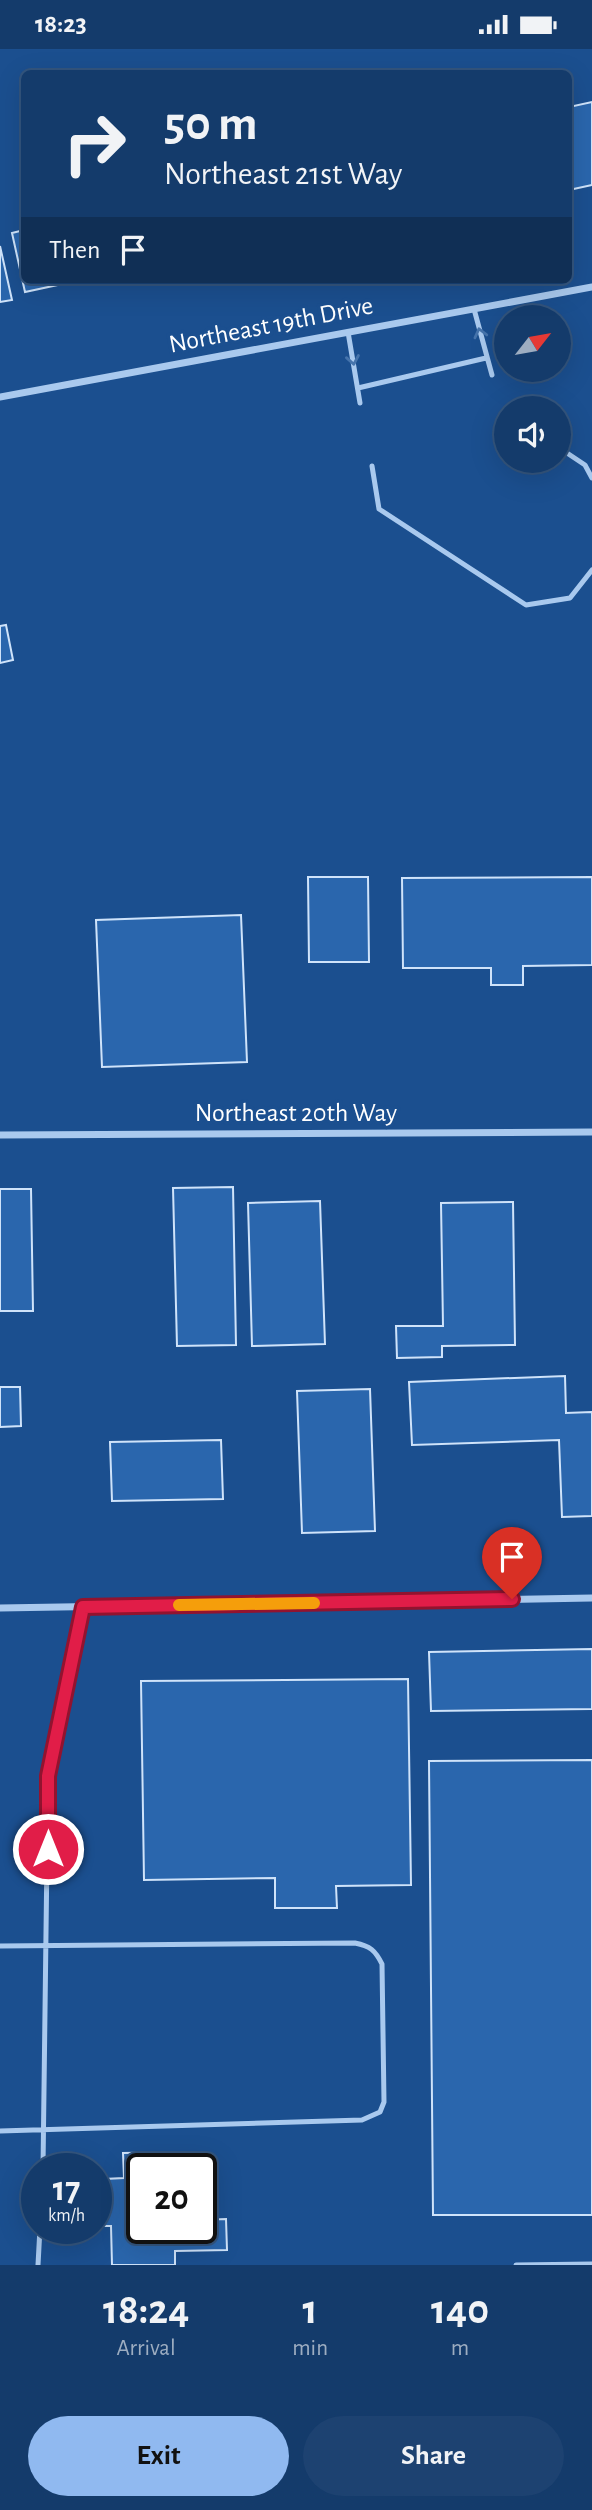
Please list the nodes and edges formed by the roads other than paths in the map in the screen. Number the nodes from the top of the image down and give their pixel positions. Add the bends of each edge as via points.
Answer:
1 (592, 287) edge
2 (474, 309) junction
3 (348, 332) junction
4 (486, 358) junction
5 (492, 375) dead end
6 (358, 388) junction
7 (0, 397) edge
8 (360, 403) dead end
9 (571, 456) edge
10 (372, 466) dead end
11 (592, 478) edge
12 (592, 569) edge
13 (592, 1132) edge
14 (0, 1135) edge
15 (592, 1598) edge
16 (83, 1607) junction
17 (0, 1608) edge
18 (0, 1946) edge
19 (47, 1946) junction
20 (45, 2129) junction
21 (0, 2131) edge
22 (44, 2153) edge
23 (39, 2244) edge
24 (592, 2264) edge
25 (38, 2265) edge
26 (516, 2265) edge

1 - 2 street, Northeast 19th Drive
2 - 3 street, Northeast 19th Drive
4 -> 2 lane
3 -> 6 lane
3 - 7 street, Northeast 19th Drive
4 - 5 lane
4 - 6 lane
6 - 8 lane
9 - 11 lane via 585,465
10 - 12 lane via 379,509 526,605 570,598
13 - 14 street, Northeast 20th Way
15 - 16 street
16 - 17 street
16 - 19 lane via 48,1776
18 - 19 lane
19 - 20 lane
19 - 20 lane via 367,1945 382,1964 384,2102 380,2112 362,2120
20 - 21 lane
20 - 22 lane
23 - 25 lane
24 - 26 lane

